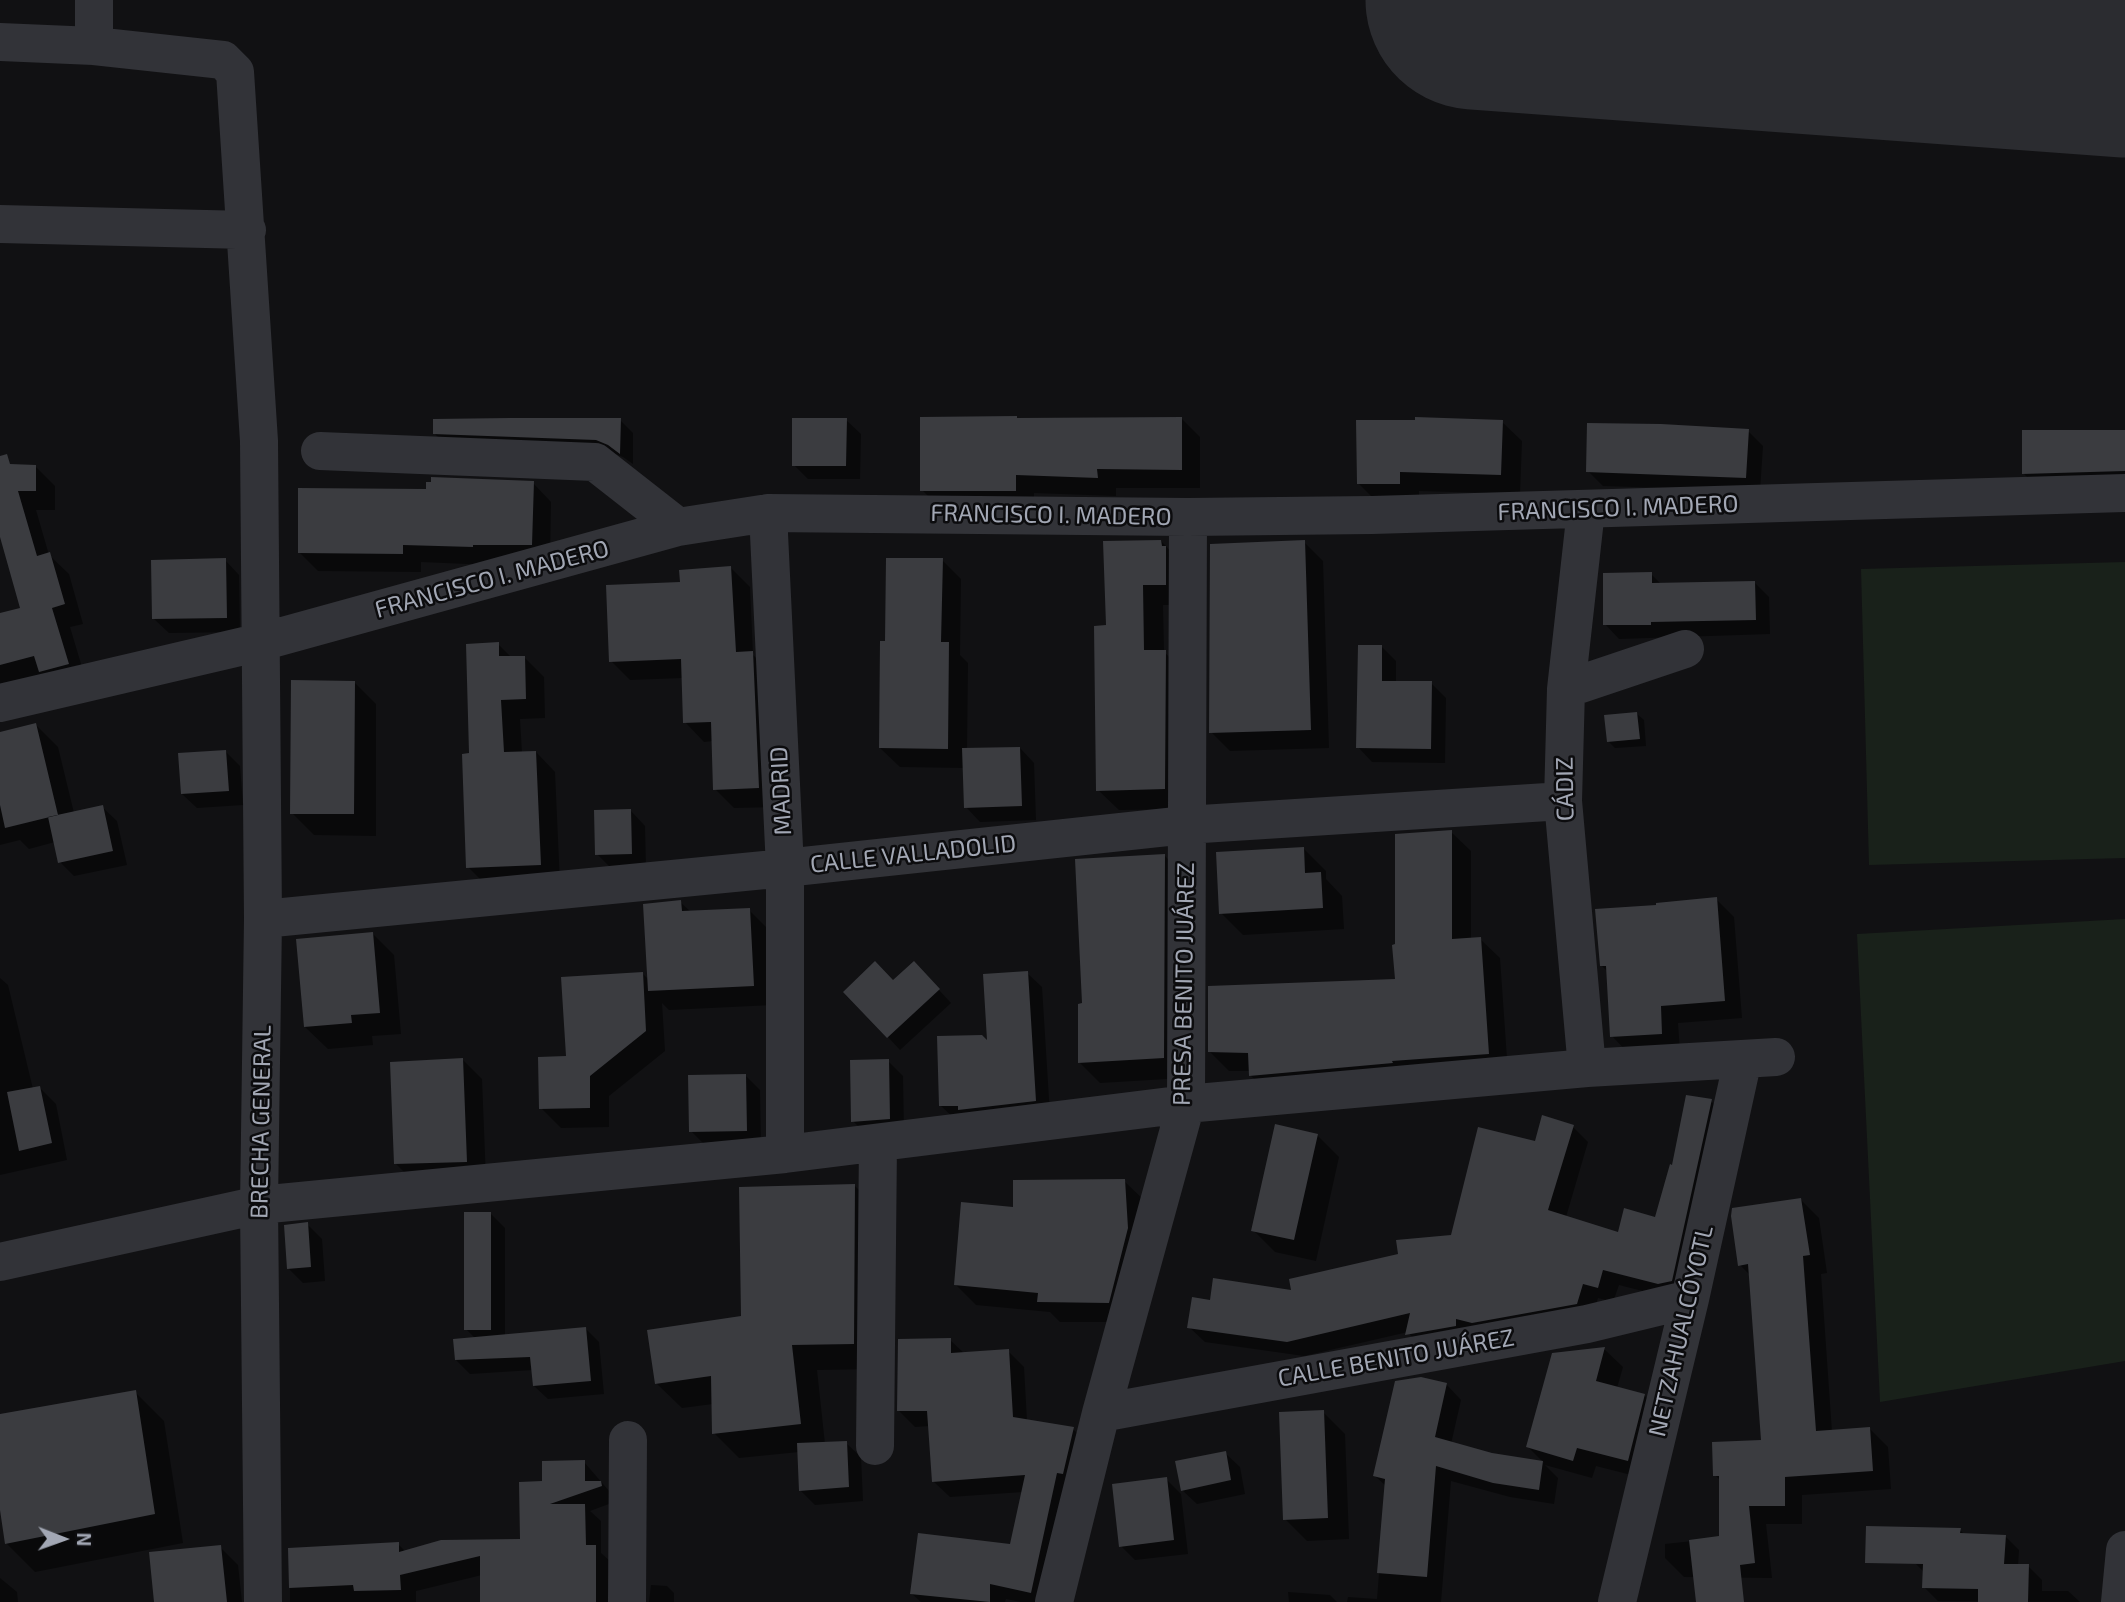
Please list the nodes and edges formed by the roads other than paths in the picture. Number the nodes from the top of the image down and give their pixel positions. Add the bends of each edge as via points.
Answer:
1 (94, 0) edge
2 (0, 42) edge
3 (94, 46) junction
4 (0, 224) edge
5 (247, 230) junction
6 (320, 451) dead end
7 (2125, 493) edge
8 (1586, 510) junction
9 (768, 513) junction
10 (1188, 517) junction
11 (678, 527) junction
12 (261, 642) junction
13 (1685, 649) dead end
14 (1566, 689) junction
15 (0, 704) edge
16 (1563, 801) junction
17 (1186, 825) junction
18 (785, 868) junction
19 (263, 919) junction
20 (1587, 1068) junction
21 (1186, 1104) junction
22 (878, 1143) junction
23 (785, 1154) junction
24 (259, 1205) junction
25 (0, 1262) edge
26 (1690, 1299) junction
27 (1101, 1413) junction
28 (628, 1440) dead end
29 (876, 1446) dead end
30 (2125, 1550) edge
31 (263, 1602) edge
32 (627, 1602) edge
33 (1054, 1602) edge
34 (1616, 1602) edge
35 (2120, 1602) edge

1 - 3 street
2 - 3 street, BRECHA GENERAL
3 - 5 street, BRECHA GENERAL via 223,60 235,72
4 - 5 street
5 - 12 street, BRECHA GENERAL via 259,441
6 - 11 street via 595,462
7 - 8 street, FRANCISCO I. MADERO
8 - 10 street, FRANCISCO I. MADERO
8 - 14 street, CÁDIZ
9 - 10 street, FRANCISCO I. MADERO
9 - 11 street, FRANCISCO I. MADERO
9 - 18 street, MADRID
10 - 17 street, PRESA BENITO JUÁREZ
11 - 12 street, FRANCISCO I. MADERO
12 - 15 street, FRANCISCO I. MADERO
12 - 19 street, BRECHA GENERAL
13 - 14 street
14 - 16 street, CÁDIZ
16 - 17 street, CALLE VALLADOLID
16 - 20 street, CÁDIZ
17 - 18 street, CALLE VALLADOLID
17 - 21 street, PRESA BENITO JUÁREZ
18 - 19 street, CALLE VALLADOLID
18 - 23 street, MADRID
19 - 24 street, BRECHA GENERAL
20 - 21 street
20 - 26 street, NETZAHUALCÓYOTL via 1760,1058
21 - 22 street
21 - 27 street, PRESA BENITO JUÁREZ
22 - 23 street
22 - 29 street
23 - 24 street
24 - 25 street
24 - 31 street, BRECHA GENERAL
26 - 27 street, CALLE BENITO JUÁREZ via 1587,1324
26 - 34 street, NETZAHUALCÓYOTL
27 - 33 street, PRESA BENITO JUÁREZ
28 - 32 street
30 - 35 street

